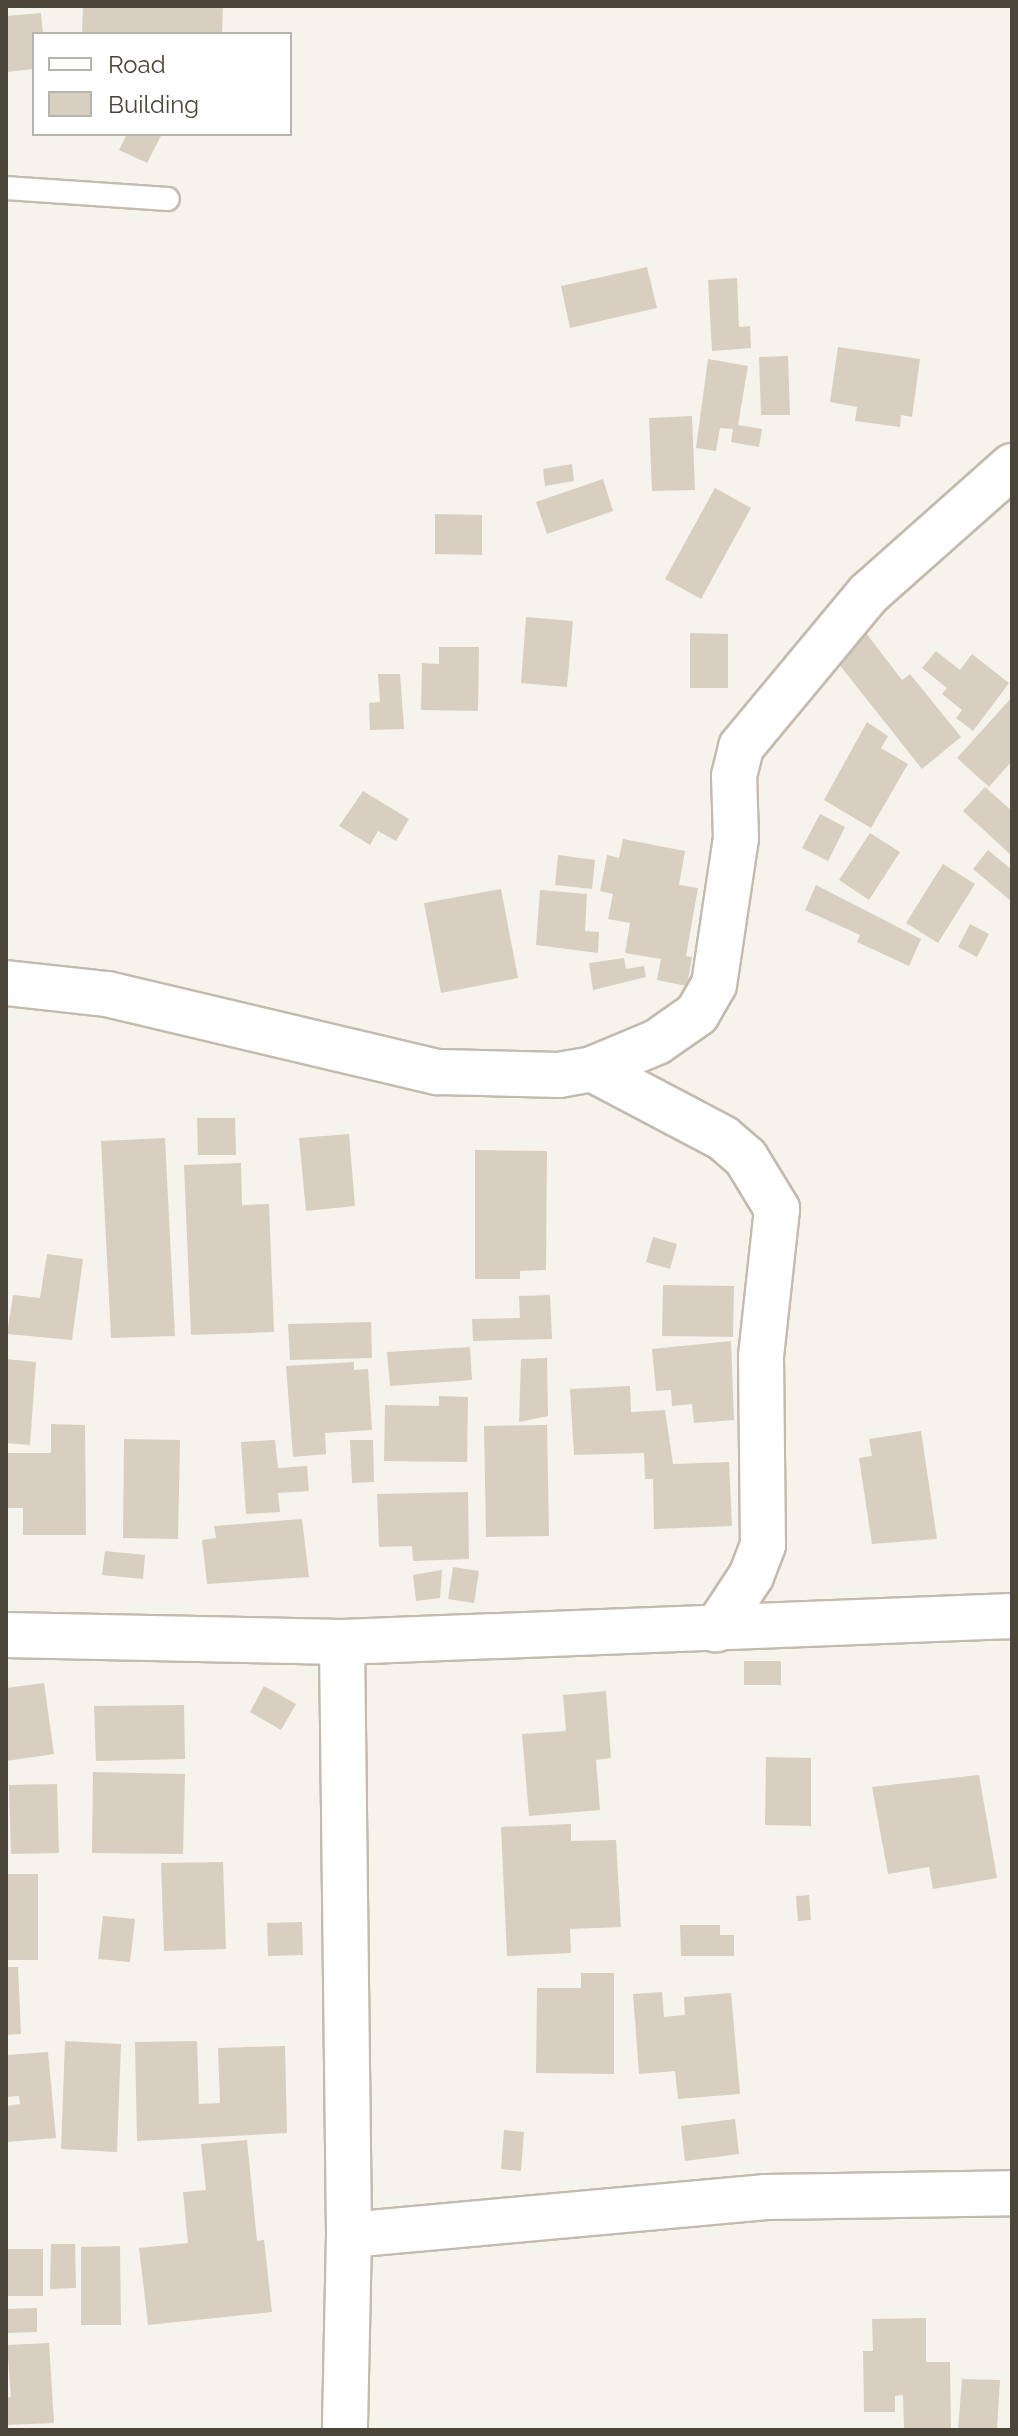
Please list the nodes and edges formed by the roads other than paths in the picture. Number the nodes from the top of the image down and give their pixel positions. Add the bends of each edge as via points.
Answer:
1 (6, 188) edge
2 (168, 199) dead end
3 (1012, 466) edge
4 (6, 983) edge
5 (592, 1069) junction
6 (1012, 1616) edge
7 (716, 1629) junction
8 (6, 1635) edge
9 (342, 1642) junction
10 (1012, 2193) edge
11 (349, 2235) junction
12 (345, 2430) edge

1 - 2 lane
3 - 5 street via 868,594 741,747 734,776 736,838 727,916 707,1002 657,1042
4 - 5 street via 107,994 438,1072 559,1075
5 - 7 street via 723,1138 746,1158 777,1209 761,1357 763,1545 751,1576
6 - 7 street
7 - 9 street
8 - 9 street
9 - 11 street
10 - 11 street via 766,2197
11 - 12 street

